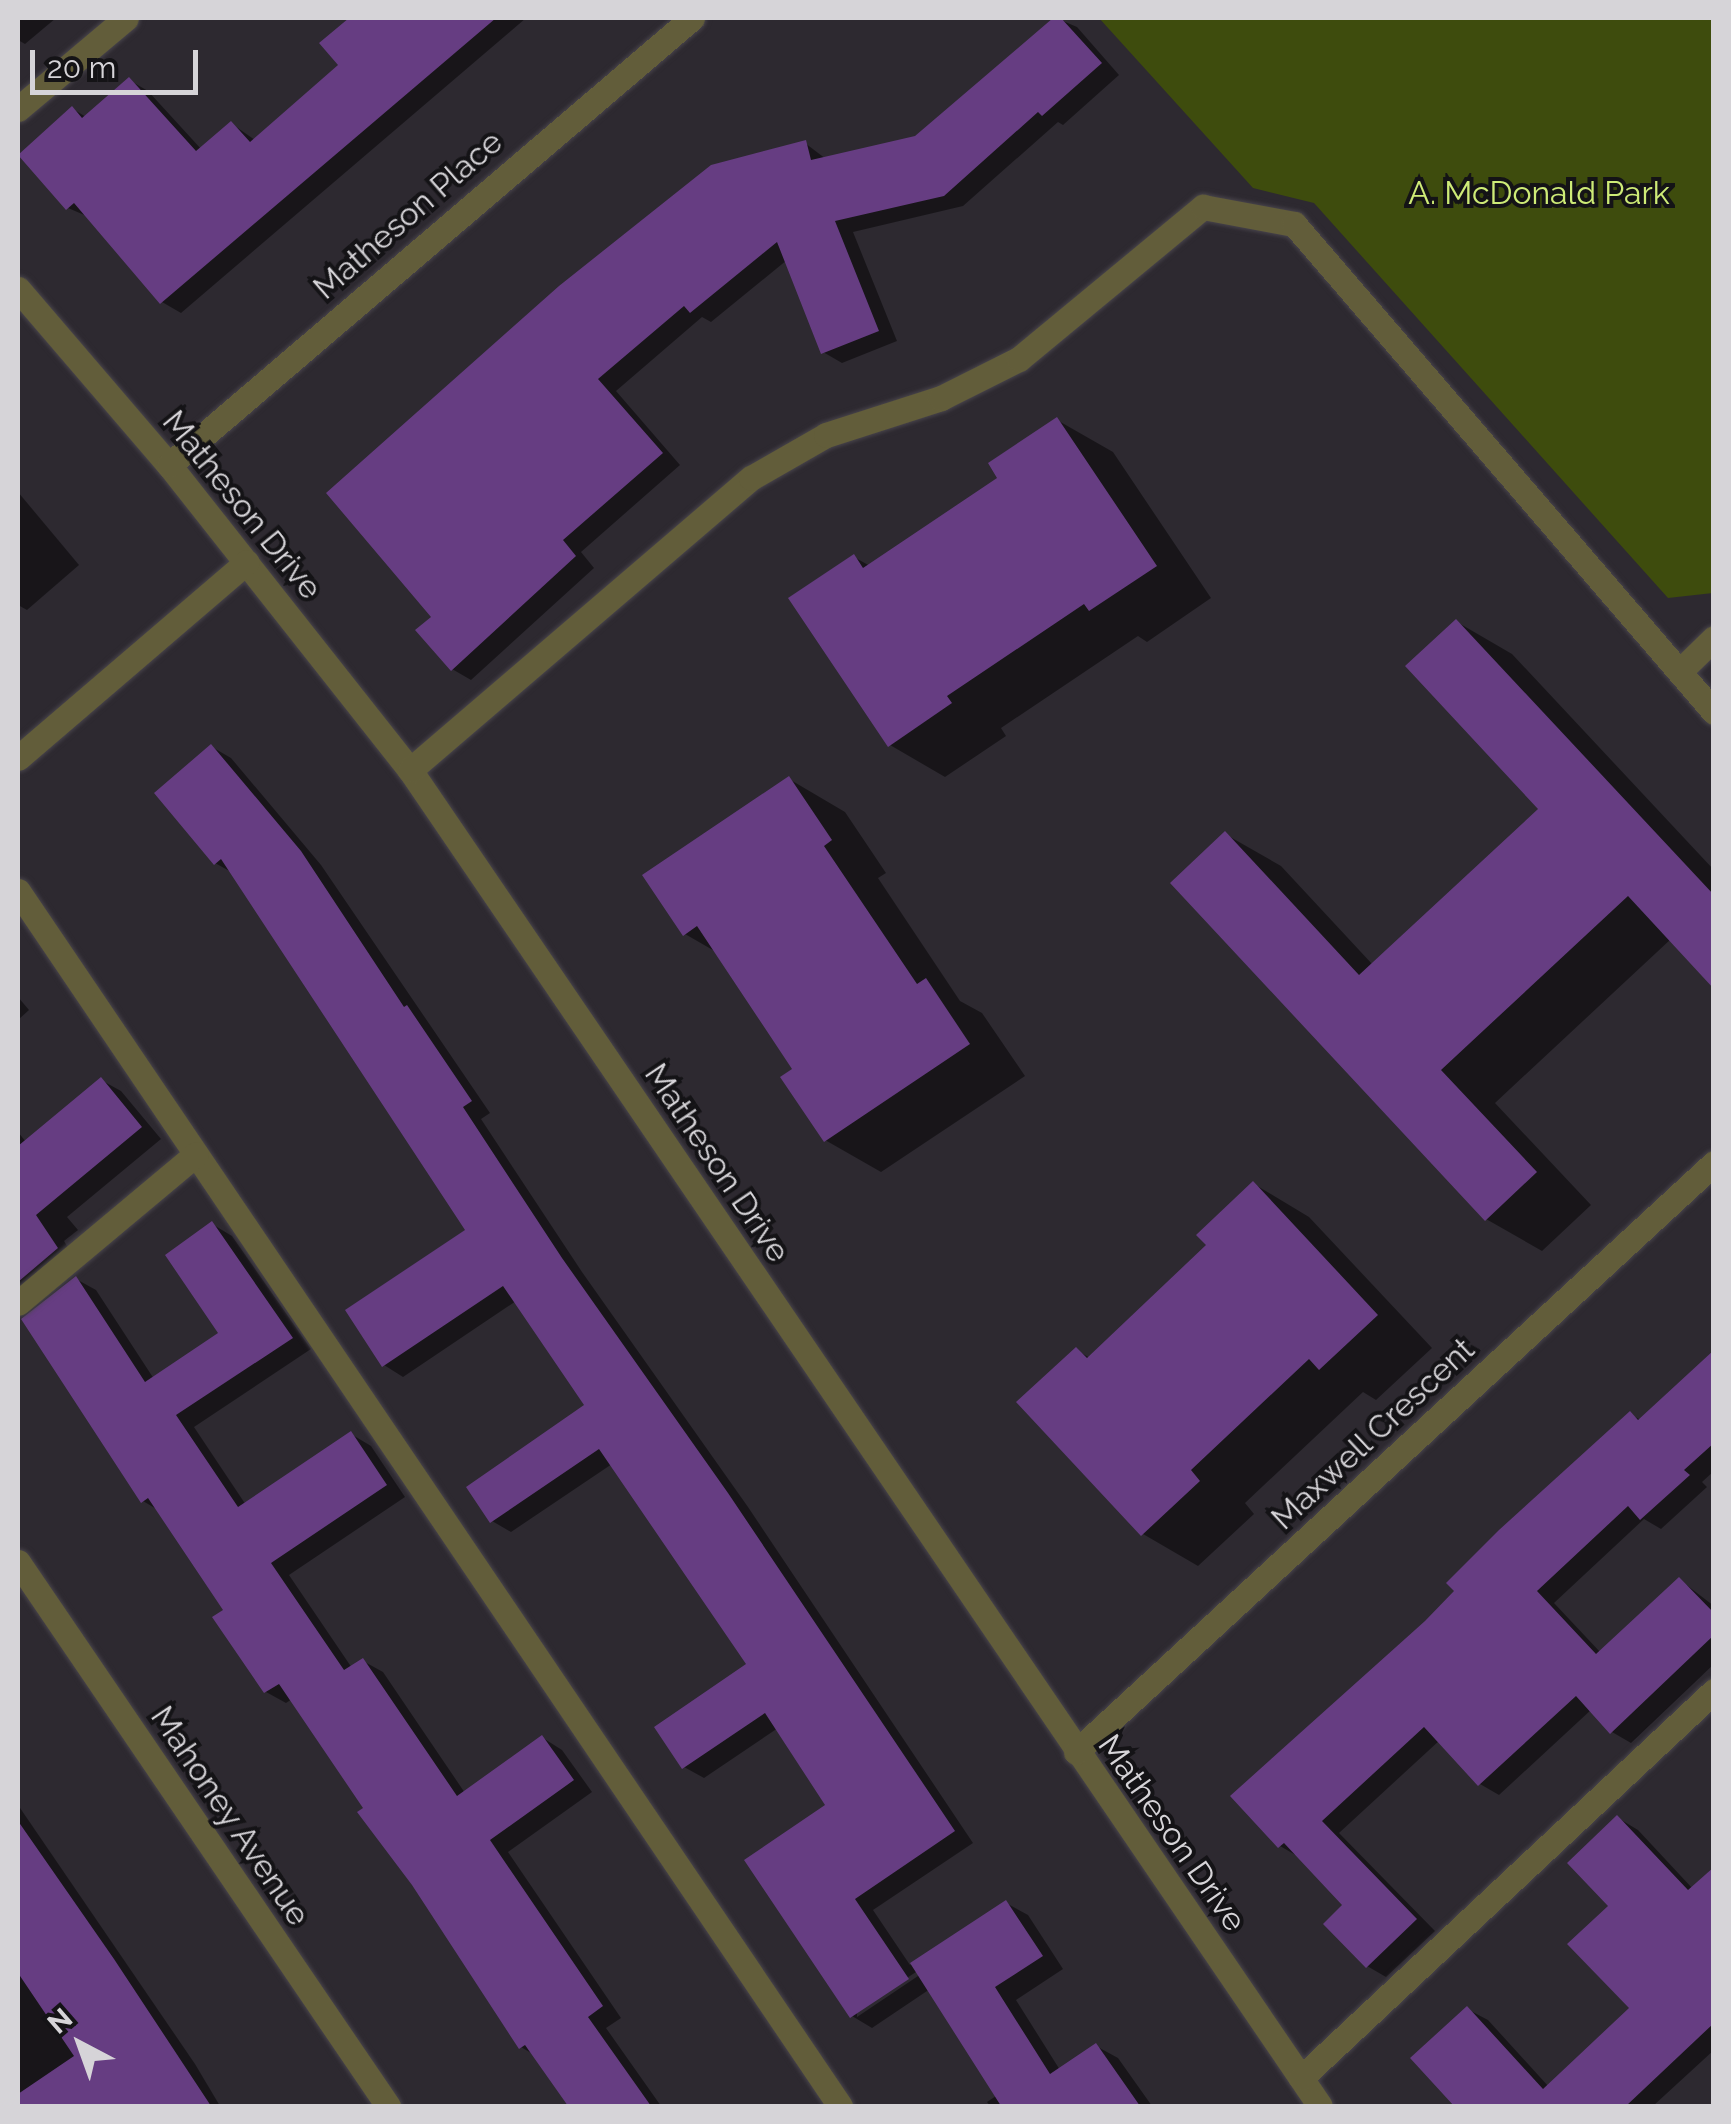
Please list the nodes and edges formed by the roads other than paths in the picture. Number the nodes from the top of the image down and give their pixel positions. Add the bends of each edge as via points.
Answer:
1 (126, 18) edge
2 (692, 18) edge
3 (18, 109) edge
4 (18, 289) edge
5 (169, 465) junction
6 (247, 562) junction
7 (1714, 638) edge
8 (1680, 670) junction
9 (1714, 712) edge
10 (18, 758) edge
11 (410, 770) junction
12 (18, 892) edge
13 (196, 1154) junction
14 (1714, 1163) edge
15 (18, 1302) edge
16 (18, 1562) edge
17 (1714, 1691) edge
18 (1076, 1752) junction
19 (1301, 2078) junction
20 (388, 2106) edge
21 (840, 2106) edge
22 (1320, 2106) edge

1 - 3 street
2 - 5 street, Matheson Place
4 - 5 street, Matheson Drive
5 - 6 street, Matheson Drive
6 - 10 street
6 - 11 street, Matheson Drive
7 - 8 street
8 - 9 street
8 - 11 street via 1294,224 1204,207 1019,359 942,398 826,434 751,478
11 - 18 street, Matheson Drive
12 - 13 street
13 - 15 street
13 - 21 street
14 - 18 street, Maxwell Crescent
16 - 20 street, Mahoney Avenue
17 - 19 street
18 - 19 street, Matheson Drive
19 - 22 street, Matheson Drive

